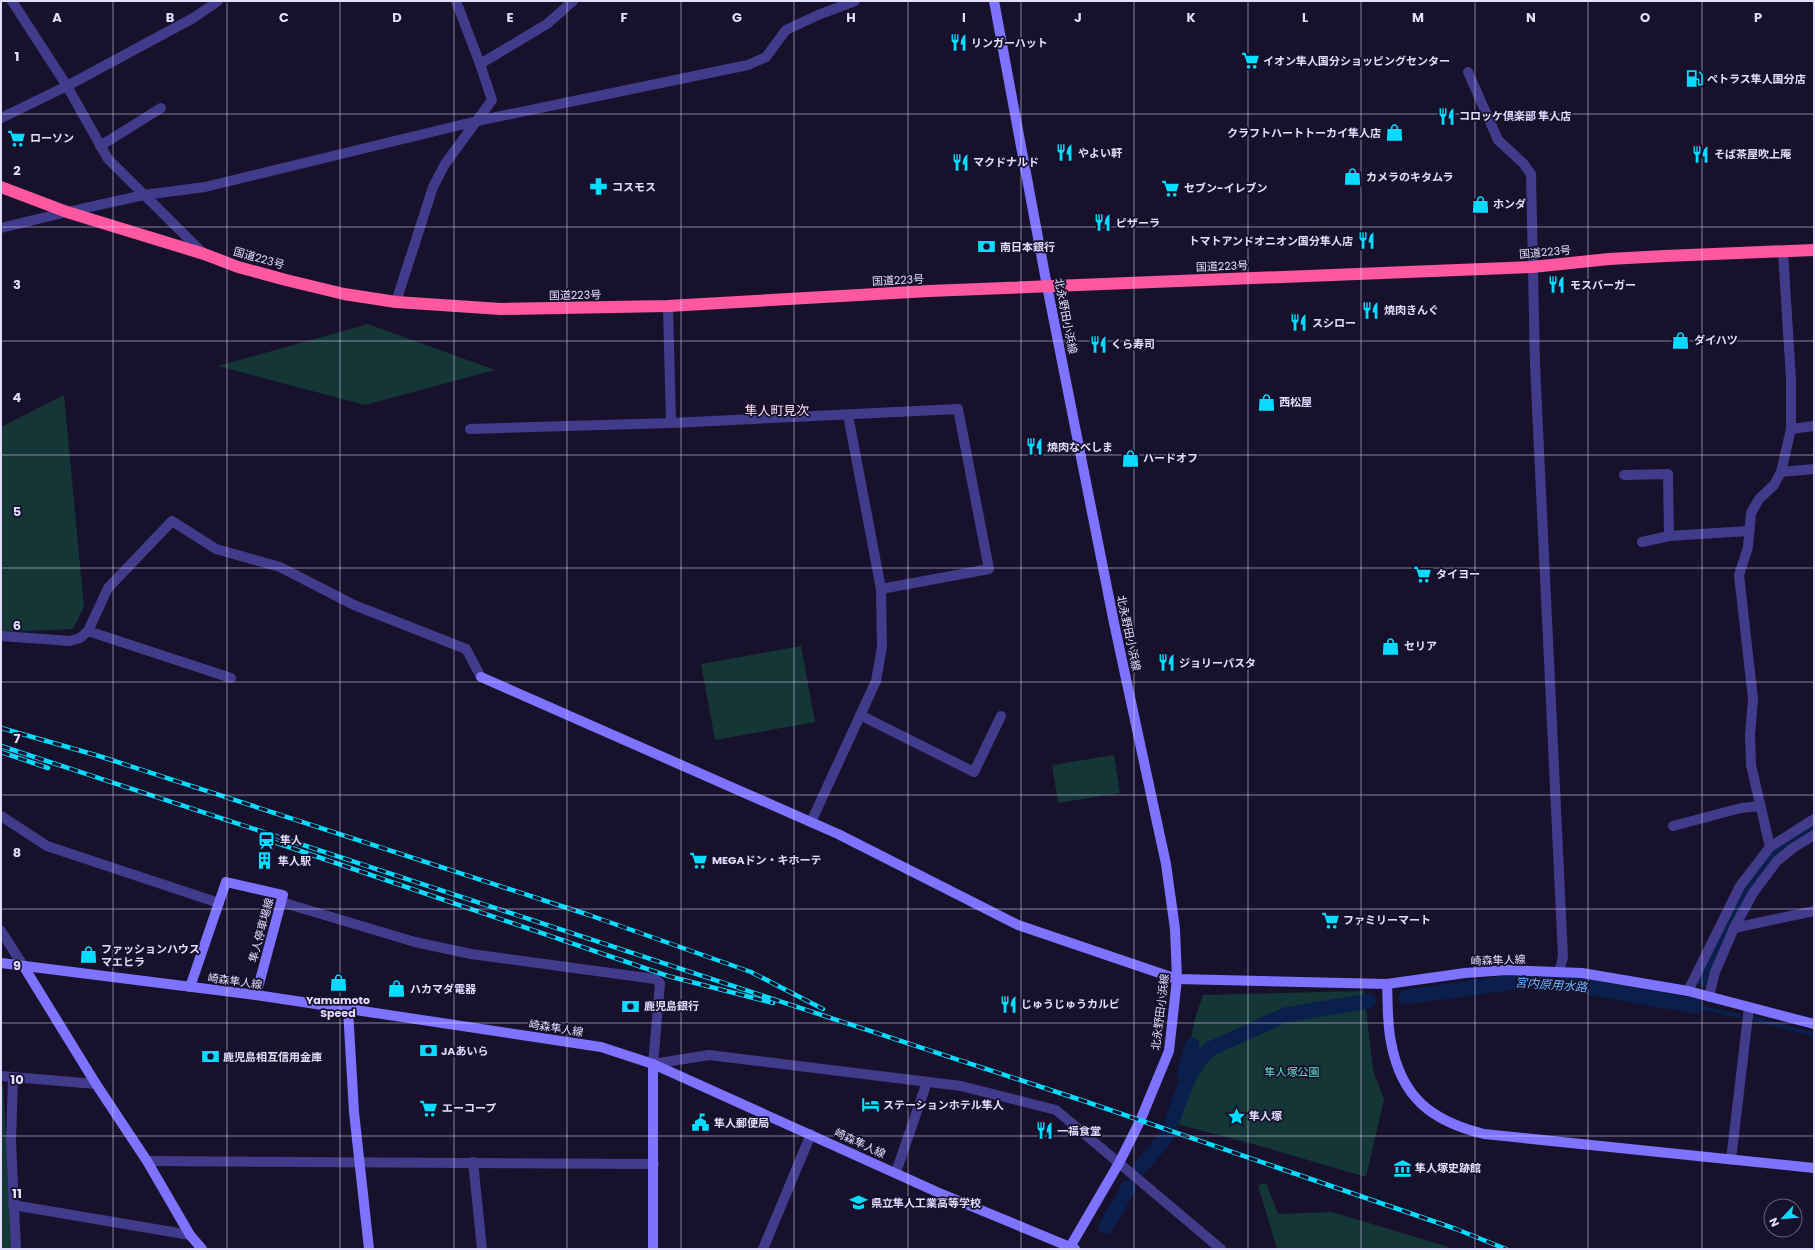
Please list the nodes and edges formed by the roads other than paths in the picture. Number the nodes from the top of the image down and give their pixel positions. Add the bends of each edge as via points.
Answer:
1 (12, 1) edge
2 (218, 1) edge
3 (456, 1) edge
4 (573, 1) edge
5 (855, 1) edge
6 (994, 1) edge
7 (480, 64) junction
8 (1468, 72) dead end
9 (67, 86) junction
10 (161, 108) dead end
11 (1, 118) edge
12 (477, 121) junction
13 (100, 146) junction
14 (1, 187) edge
15 (144, 195) junction
16 (66, 212) junction
17 (1, 228) edge
18 (1814, 250) edge
19 (1783, 252) junction
20 (204, 254) junction
21 (1532, 267) junction
22 (1048, 286) junction
23 (396, 302) junction
24 (668, 306) junction
25 (848, 415) junction
26 (672, 423) junction
27 (1814, 426) edge
28 (470, 429) dead end
29 (1791, 429) junction
30 (1814, 470) edge
31 (1781, 472) junction
32 (1624, 475) dead end
33 (1748, 531) junction
34 (1669, 536) junction
35 (1642, 542) dead end
36 (881, 590) junction
37 (88, 631) junction
38 (1, 636) edge
39 (481, 677) joint
40 (231, 678) dead end
41 (860, 715) junction
42 (1001, 716) dead end
43 (1760, 806) junction
44 (1, 816) edge
45 (1814, 819) edge
46 (811, 822) junction
47 (1673, 826) dead end
48 (1814, 835) edge
49 (1770, 847) junction
50 (281, 902) junction
51 (219, 903) junction
52 (1814, 911) edge
53 (1734, 928) junction
54 (1, 931) edge
55 (1, 963) edge
56 (24, 967) junction
57 (1559, 972) junction
58 (1177, 979) junction
59 (1387, 984) junction
60 (190, 987) junction
61 (1688, 991) junction
62 (256, 995) junction
63 (1709, 997) junction
64 (1748, 1007) junction
65 (348, 1010) junction
66 (1814, 1024) edge
67 (653, 1064) junction
68 (1, 1076) edge
69 (13, 1078) junction
70 (927, 1082) junction
71 (96, 1084) junction
72 (811, 1134) junction
73 (1731, 1160) junction
74 (147, 1161) junction
75 (360, 1162) junction
76 (473, 1162) junction
77 (1119, 1162) junction
78 (654, 1164) junction
79 (1814, 1168) edge
80 (896, 1172) junction
81 (13, 1205) junction
82 (190, 1235) junction
83 (1071, 1248) edge
84 (16, 1249) edge
85 (202, 1249) edge
86 (369, 1249) edge
87 (482, 1249) edge
88 (652, 1249) edge
89 (763, 1249) edge
90 (1221, 1249) edge

1 - 9 street
2 - 9 street via 196,17
3 - 7 street
4 - 7 street via 547,24
5 - 12 street via 786,30 766,57 748,65
6 - 22 main road, 北永野田小浜線
7 - 12 street via 492,100
8 - 21 street via 1498,140 1523,162 1531,174
9 - 11 street
9 - 13 street
10 - 13 street
12 - 15 street via 202,188
12 - 23 street via 445,164 433,187
13 - 15 street via 108,159
14 - 16 highway, 国道223号
15 - 16 street
15 - 20 street
16 - 17 street
16 - 20 highway, 国道223号
18 - 19 highway, 国道223号
19 - 21 highway, 国道223号 via 1644,257
19 - 29 street via 1791,379
20 - 23 highway, 国道223号 via 238,268 344,294
21 - 22 highway, 国道223号
21 - 57 street via 1563,957
22 - 24 highway, 国道223号
22 - 58 main road, 北永野田小浜線 via 1112,615 1166,864 1175,929
23 - 24 highway, 国道223号 via 501,309
24 - 26 street
25 - 26 street
25 - 36 street
25 - 36 street via 958,409 989,569
26 - 28 street
27 - 29 street
29 - 31 street
30 - 31 street
31 - 33 street via 1774,485 1759,499 1751,513
32 - 34 street via 1668,474
33 - 34 street
33 - 43 street via 1748,547 1739,575 1753,699 1749,753
34 - 35 street
36 - 41 street via 882,647 876,681
37 - 38 street via 80,638 70,641
37 - 39 street via 108,588 172,521 216,549 280,567 354,605 466,649
37 - 40 street
39 - 46 main road, 崎森隼人線
41 - 42 street via 974,772
41 - 46 street
43 - 47 street via 1741,808
43 - 49 street
44 - 51 street via 47,846
45 - 49 street
46 - 58 main road, 崎森隼人線 via 1018,925
48 - 53 street via 1777,861 1753,893
49 - 61 street via 1740,886
50 - 51 main road, 隼人停車場線 via 283,895 226,882
50 - 62 main road, 隼人停車場線
50 - 67 street via 415,942 471,954 655,979 660,983
51 - 60 main road, 隼人停車場線
52 - 53 street
53 - 63 street via 1715,972
54 - 56 street
55 - 56 main road, 崎森隼人線
56 - 60 main road, 崎森隼人線
56 - 71 main road
57 - 59 main road, 崎森隼人線 via 1507,970
57 - 61 main road, 崎森隼人線 via 1582,973
58 - 59 main road, 崎森隼人線
58 - 77 main road, 北永野田小浜線 via 1169,1050 1140,1121
59 - 73 main road via 1391,1041 1400,1075 1412,1095 1434,1115 1462,1128 1484,1134
60 - 62 main road, 崎森隼人線
61 - 63 main road, 崎森隼人線
62 - 65 main road, 崎森隼人線
63 - 64 main road, 崎森隼人線
64 - 66 main road, 崎森隼人線
64 - 73 street
65 - 67 main road, 崎森隼人線 via 601,1047
65 - 75 main road via 354,1112
67 - 70 street via 709,1055
67 - 72 main road, 崎森隼人線
67 - 78 main road
68 - 69 street
69 - 71 street
69 - 81 street
70 - 77 street via 961,1086 1056,1110
70 - 80 street
71 - 74 main road
72 - 80 main road, 崎森隼人線
72 - 89 street
73 - 79 main road
74 - 75 street
74 - 82 main road
75 - 76 street
75 - 86 main road
76 - 78 street
76 - 87 street
77 - 83 main road, 北永野田小浜線
77 - 90 street
78 - 88 main road
80 - 83 main road, 崎森隼人線 via 937,1192
81 - 82 street
81 - 84 street
82 - 85 main road

